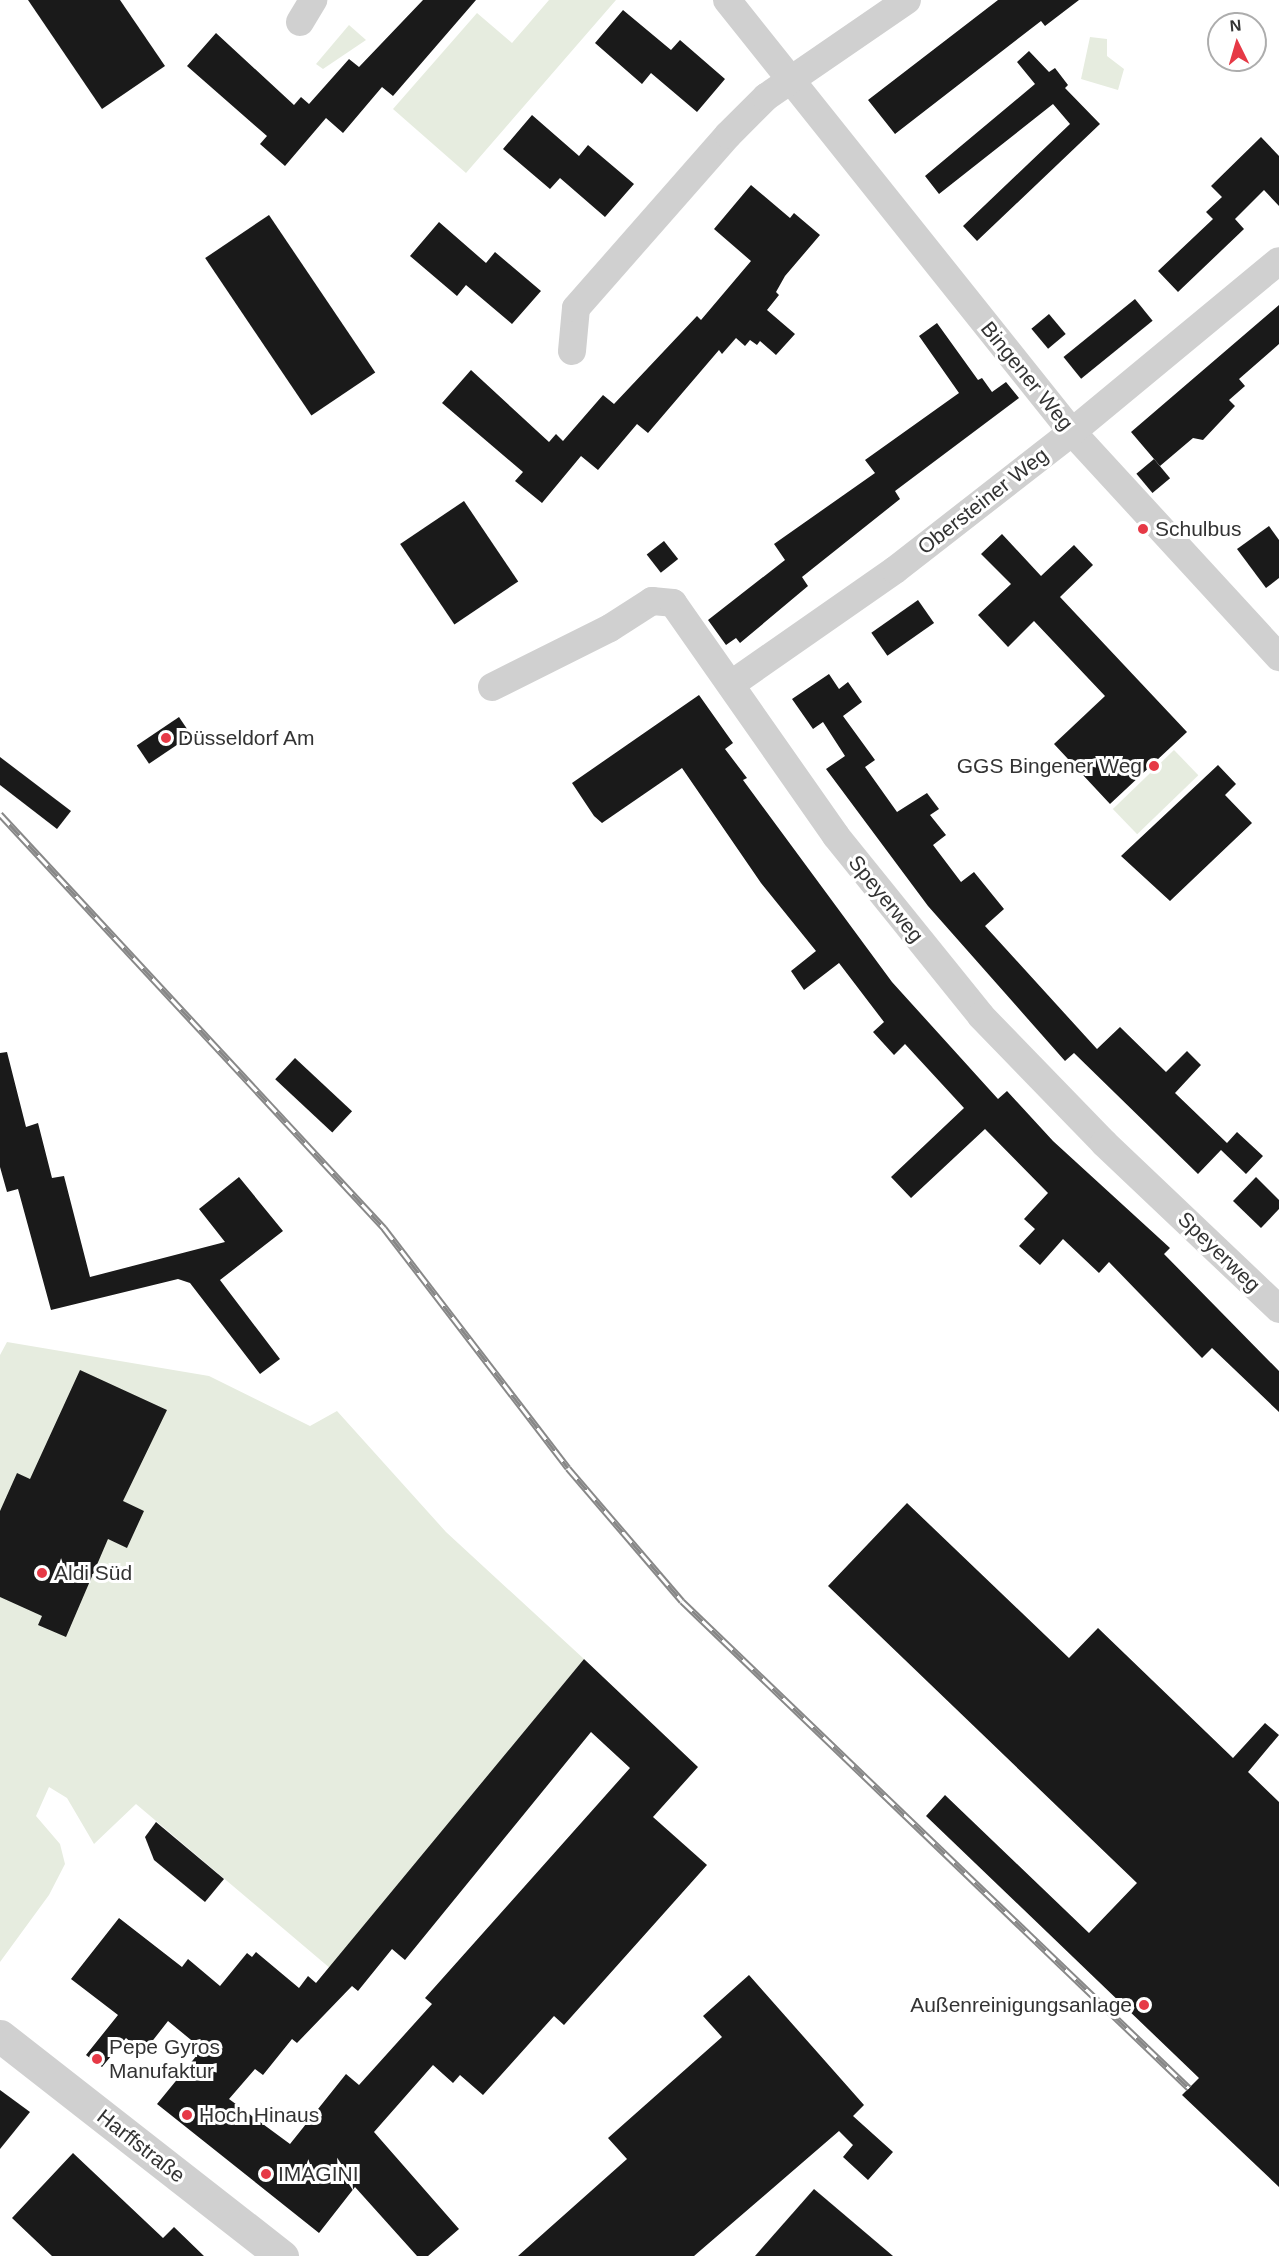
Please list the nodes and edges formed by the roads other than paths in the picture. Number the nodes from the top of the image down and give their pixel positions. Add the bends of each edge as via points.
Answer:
1 (727, 0) edge
2 (907, 0) edge
3 (791, 82) junction
4 (1278, 263) edge
5 (572, 351) dead end
6 (1072, 432) junction
7 (1279, 657) edge
8 (733, 683) junction
9 (492, 687) dead end
10 (1279, 1309) edge
11 (0, 2036) edge
12 (282, 2256) edge

1 - 3 street, Bingener Weg
2 - 3 street
3 - 5 street via 766,97 728,135 576,308
3 - 6 street, Bingener Weg
4 - 6 street, Obersteiner Weg
6 - 7 street, Bingener Weg
6 - 8 street, Obersteiner Weg via 895,570
8 - 9 street, Speyerweg via 681,610 659,599
8 - 10 street, Speyerweg via 836,836 981,1016 1104,1143
11 - 12 street, Harffstraße

